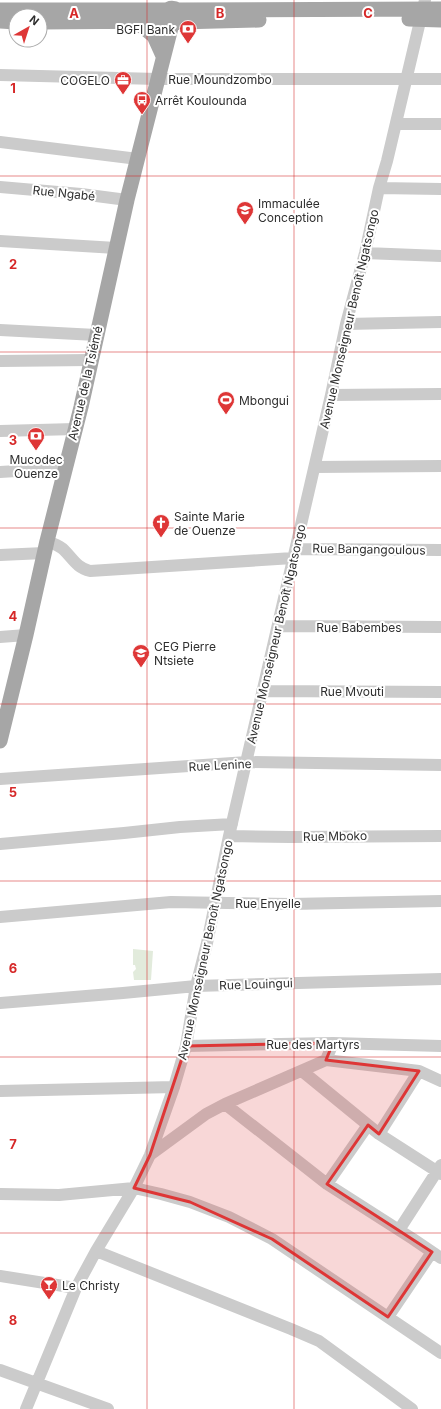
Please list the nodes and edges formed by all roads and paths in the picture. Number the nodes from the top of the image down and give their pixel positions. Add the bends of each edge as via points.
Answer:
1 (423, 9) edge
2 (441, 9) edge
3 (0, 10) edge
4 (173, 14) edge
5 (441, 20) edge
6 (48, 22) edge
7 (137, 22) junction
8 (163, 56) junction
9 (0, 75) edge
10 (158, 79) junction
11 (407, 79) junction
12 (441, 79) edge
13 (396, 124) junction
14 (441, 124) edge
15 (0, 142) edge
16 (138, 159) junction
17 (0, 187) edge
18 (379, 188) junction
19 (441, 190) edge
20 (127, 200) junction
21 (0, 241) edge
22 (116, 248) junction
23 (364, 253) junction
24 (441, 256) edge
25 (441, 322) edge
26 (346, 324) junction
27 (0, 330) edge
28 (96, 335) junction
29 (90, 360) junction
30 (0, 361) edge
31 (441, 394) edge
32 (332, 395) junction
33 (75, 429) junction
34 (0, 431) edge
35 (441, 466) edge
36 (315, 467) junction
37 (65, 468) junction
38 (0, 472) edge
39 (46, 548) junction
40 (441, 550) edge
41 (295, 553) junction
42 (0, 555) edge
43 (278, 626) junction
44 (441, 627) edge
45 (26, 635) junction
46 (0, 637) edge
47 (262, 691) junction
48 (441, 692) edge
49 (4, 709) edge
50 (0, 741) edge
51 (247, 762) junction
52 (441, 765) edge
53 (0, 779) edge
54 (230, 830) junction
55 (441, 836) edge
56 (0, 844) edge
57 (441, 901) edge
58 (215, 903) junction
59 (0, 916) edge
60 (441, 979) edge
61 (196, 986) junction
62 (0, 1003) edge
63 (333, 1043) junction
64 (186, 1046) junction
65 (441, 1046) edge
66 (326, 1060) junction
67 (419, 1071) junction
68 (302, 1072) junction
69 (441, 1082) edge
70 (174, 1087) junction
71 (0, 1091) edge
72 (225, 1104) junction
73 (368, 1125) junction
74 (380, 1134) junction
75 (150, 1154) junction
76 (440, 1170) edge
77 (327, 1184) junction
78 (134, 1188) junction
79 (0, 1194) edge
80 (399, 1230) junction
81 (96, 1251) junction
82 (437, 1255) edge
83 (0, 1276) edge
84 (76, 1288) junction
85 (388, 1317) junction
86 (441, 1353) edge
87 (0, 1370) edge
88 (36, 1383) junction
89 (26, 1409) edge
90 (108, 1409) edge
91 (412, 1409) edge

1 - 2 main road
1 - 4 main road
1 - 5 main road
1 - 11 street, Avenue Monseigneur Benoît Ngatsongo
3 - 4 main road
4 - 7 main road
4 - 8 main road, Avenue de la Tsiémé
6 - 7 main road
7 - 8 main road via 154,36
8 - 10 main road, Avenue de la Tsiémé
9 - 10 street, Rue Moundzombo
10 - 11 street, Rue Moundzombo
10 - 16 main road, Avenue de la Tsiémé
11 - 12 street, Rue Moundzombo
11 - 13 street, Avenue Monseigneur Benoît Ngatsongo
13 - 14 street
13 - 18 street, Avenue Monseigneur Benoît Ngatsongo
15 - 16 street
16 - 20 main road, Avenue de la Tsiémé
17 - 20 street, Rue Ngabé
18 - 19 street
18 - 23 street, Avenue Monseigneur Benoît Ngatsongo
20 - 22 main road, Avenue de la Tsiémé
21 - 22 street
22 - 28 main road, Avenue de la Tsiémé
23 - 24 street
23 - 26 street, Avenue Monseigneur Benoît Ngatsongo
25 - 26 street
26 - 32 street, Avenue Monseigneur Benoît Ngatsongo
27 - 28 street
28 - 29 main road, Avenue de la Tsiémé
29 - 30 street
29 - 33 main road, Avenue de la Tsiémé
31 - 32 street
32 - 36 street, Avenue Monseigneur Benoît Ngatsongo
33 - 34 street
33 - 37 main road, Avenue de la Tsiémé
35 - 36 street
36 - 41 street, Avenue Monseigneur Benoît Ngatsongo
37 - 38 street
37 - 39 main road, Avenue de la Tsiémé
39 - 41 street, Rue Bangangoulous via 58,546 77,565 90,571
39 - 42 street
39 - 45 main road, Avenue de la Tsiémé
40 - 41 street, Rue Bangangoulous
41 - 43 street, Avenue Monseigneur Benoît Ngatsongo
43 - 44 street, Rue Babembes
43 - 47 street, Avenue Monseigneur Benoît Ngatsongo
45 - 46 street
45 - 49 main road, Avenue de la Tsiémé
47 - 48 street, Rue Mvouti
47 - 51 street, Avenue Monseigneur Benoît Ngatsongo
49 - 50 main road, Avenue de la Tsiémé
51 - 52 street, Rue Lenine
51 - 53 street, Rue Lenine
51 - 54 street, Avenue Monseigneur Benoît Ngatsongo
54 - 55 street, Rue Mboko via 290,837
54 - 56 street, Rue Mboko via 180,827
54 - 58 street, Avenue Monseigneur Benoît Ngatsongo
57 - 58 street, Rue Enyelle
58 - 59 street, Rue Enyelle via 171,902
58 - 61 street, Avenue Monseigneur Benoît Ngatsongo
60 - 61 street, Rue Louingui
61 - 62 street, Rue Louingui
61 - 64 street, Avenue Monseigneur Benoît Ngatsongo
63 - 64 street, Rue des Martyrs
63 - 65 street, Rue des Martyrs
63 - 66 street
64 - 70 street, Avenue Monseigneur Benoît Ngatsongo
66 - 67 street
66 - 68 street
67 - 69 street
67 - 74 street
68 - 72 street
68 - 73 street
70 - 71 street
70 - 75 street, Avenue Monseigneur Benoît Ngatsongo
72 - 75 street via 206,1114
72 - 77 street
73 - 74 street
73 - 77 street
74 - 76 street
75 - 78 street, Avenue Monseigneur Benoît Ngatsongo
76 - 80 street
77 - 80 street
78 - 79 street via 59,1195
78 - 81 street, Avenue Monseigneur Benoît Ngatsongo
78 - 85 street via 190,1202 272,1239
80 - 82 street
81 - 84 street, Avenue Monseigneur Benoît Ngatsongo
81 - 91 street via 319,1341
82 - 85 street
83 - 84 street
84 - 88 street, Avenue Monseigneur Benoît Ngatsongo
85 - 86 street
87 - 88 street
88 - 89 street, Avenue Monseigneur Benoît Ngatsongo
88 - 90 street

